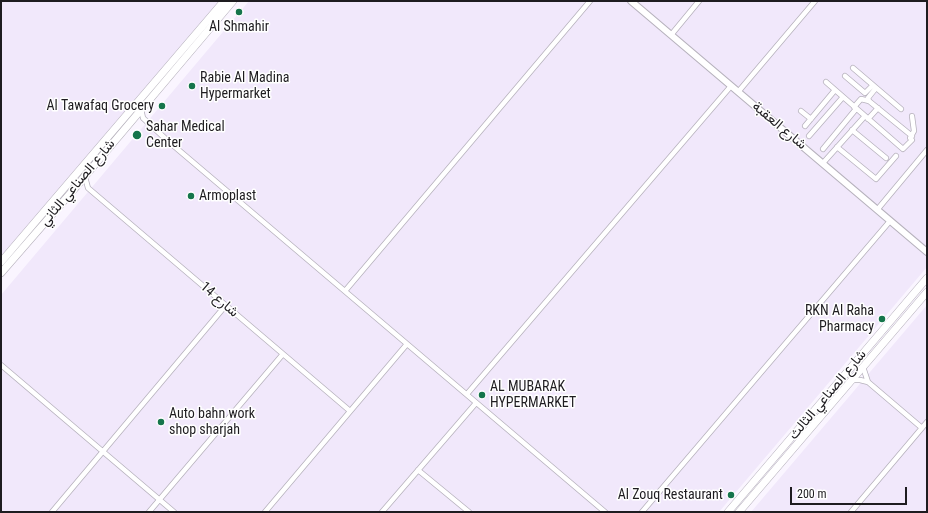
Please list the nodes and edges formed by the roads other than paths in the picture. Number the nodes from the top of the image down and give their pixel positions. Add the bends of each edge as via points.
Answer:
1 (224, 1) edge
2 (233, 1) edge
3 (590, 1) edge
4 (631, 1) edge
5 (699, 1) edge
6 (815, 1) edge
7 (671, 35) junction
8 (853, 68) dead end
9 (845, 76) dead end
10 (826, 82) dead end
11 (731, 86) junction
12 (875, 86) junction
13 (836, 90) junction
14 (738, 92) junction
15 (842, 97) junction
16 (869, 101) junction
17 (142, 108) junction
18 (855, 108) junction
19 (878, 108) junction
20 (901, 109) dead end
21 (801, 111) dead end
22 (816, 113) junction
23 (912, 116) dead end
24 (866, 117) junction
25 (133, 118) junction
26 (811, 119) junction
27 (824, 119) junction
28 (145, 120) junction
29 (805, 126) dead end
30 (852, 130) junction
31 (838, 131) junction
32 (809, 136) dead end
33 (912, 136) junction
34 (846, 138) junction
35 (837, 147) junction
36 (823, 149) dead end
37 (927, 150) edge
38 (896, 156) dead end
39 (886, 158) dead end
40 (823, 163) junction
41 (85, 177) junction
42 (75, 188) junction
43 (88, 188) junction
44 (877, 210) junction
45 (890, 221) junction
46 (927, 252) edge
47 (1, 262) edge
48 (1, 273) edge
49 (927, 278) edge
50 (345, 291) junction
51 (927, 292) edge
52 (226, 305) junction
53 (407, 344) junction
54 (283, 354) junction
55 (856, 361) junction
56 (1, 365) edge
57 (863, 368) junction
58 (852, 380) junction
59 (868, 382) junction
60 (466, 394) junction
61 (824, 400) junction
62 (476, 402) junction
63 (350, 411) junction
64 (816, 422) junction
65 (927, 422) edge
66 (922, 428) junction
67 (103, 452) junction
68 (418, 470) junction
69 (160, 500) junction
70 (52, 512) edge
71 (149, 512) edge
72 (174, 512) edge
73 (265, 512) edge
74 (382, 512) edge
75 (469, 512) edge
76 (605, 512) edge
77 (642, 512) edge
78 (728, 512) edge
79 (739, 512) edge
80 (851, 512) edge

1 - 47 main road, شارع الصناعي الثاني
2 - 17 main road, شارع الصناعي الثاني
3 - 50 street
4 - 7 street, شارع العقبة
5 - 7 street
6 - 14 street
7 - 11 street, شارع العقبة
8 - 12 street
9 - 12 street via 865,93
10 - 13 street
11 - 14 street, شارع العقبة
11 - 60 street
12 - 16 street via 868,98
12 - 20 street
13 - 15 street
13 - 22 street
14 - 40 street, شارع العقبة
15 - 18 street
15 - 27 street
16 - 18 street via 861,99
16 - 19 street
17 - 25 main road, شارع الصناعي الثاني
17 - 28 street
18 - 24 street
18 - 31 street
19 - 24 street
19 - 33 street
21 - 26 street
22 - 26 street
22 - 27 street
23 - 33 street
24 - 30 street
24 - 33 street via 903,149 912,141
25 - 28 street
25 - 41 main road, شارع الصناعي الثاني
26 - 29 street
27 - 32 street
28 - 50 street
30 - 34 street
30 - 39 street
31 - 34 street
31 - 36 street
34 - 35 street
35 - 38 street via 876,179
35 - 40 street
37 - 44 street
40 - 44 street, شارع العقبة
41 - 42 main road, شارع الصناعي الثاني
41 - 43 street
42 - 43 street
42 - 48 main road, شارع الصناعي الثاني
43 - 52 street, شارع 14
44 - 45 street, شارع العقبة
45 - 46 street, شارع العقبة
45 - 77 street
49 - 55 main road, شارع الصناعي الثالث
50 - 53 street
51 - 57 main road, شارع الصناعي الثالث
52 - 54 street, شارع 14
52 - 67 street
53 - 60 street
53 - 63 street
54 - 63 street, شارع 14
54 - 69 street
55 - 58 main road via 855,369 850,376
55 - 61 main road, شارع الصناعي الثالث
56 - 67 street
57 - 58 main road, شارع الصناعي الثالث
57 - 59 street
58 - 59 street
58 - 64 main road, شارع الصناعي الثالث
59 - 66 street
60 - 62 street
61 - 64 main road via 826,404
61 - 78 main road, شارع الصناعي الثالث
62 - 68 street
62 - 76 street
63 - 73 street
64 - 79 main road, شارع الصناعي الثالث
65 - 66 street
66 - 80 street
67 - 69 street
67 - 70 street
68 - 74 street
68 - 75 street
69 - 71 street
69 - 72 street

